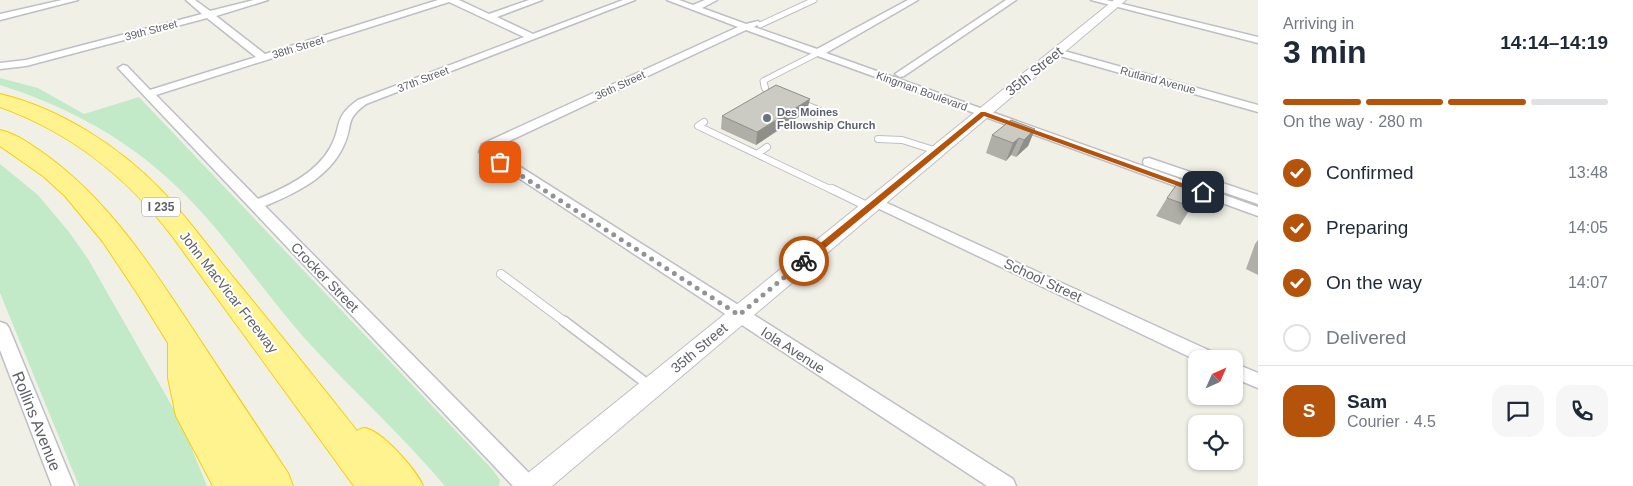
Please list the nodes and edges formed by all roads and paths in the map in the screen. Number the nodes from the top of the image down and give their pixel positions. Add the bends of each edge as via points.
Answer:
1 (74, 0) edge
2 (190, 0) edge
3 (264, 0) edge
4 (447, 0) edge
5 (452, 0) edge
6 (538, 0) edge
7 (631, 0) edge
8 (671, 0) edge
9 (814, 0) edge
10 (914, 0) edge
11 (1012, 0) edge
12 (1095, 0) edge
13 (1118, 2) edge
14 (700, 3) edge
15 (209, 15) junction
16 (0, 17) edge
17 (488, 17) junction
18 (754, 25) junction
19 (532, 38) junction
20 (1258, 40) edge
21 (822, 51) junction
22 (1057, 52) junction
23 (264, 58) junction
24 (0, 66) edge
25 (123, 68) dead end
26 (900, 74) junction
27 (774, 92) edge
28 (148, 94) junction
29 (792, 99) edge
30 (0, 100) edge
31 (1258, 109) edge
32 (818, 110) dead end
33 (987, 110) junction
34 (704, 122) dead end
35 (0, 137) edge
36 (878, 140) dead end
37 (486, 147) joint
38 (767, 147) dead end
39 (937, 151) junction
40 (757, 154) junction
41 (1258, 200) edge
42 (873, 204) junction
43 (255, 205) junction
44 (1258, 212) edge
45 (501, 274) dead end
46 (739, 315) junction
47 (0, 328) edge
48 (184, 342) junction
49 (1191, 350) edge
50 (283, 361) junction
51 (1243, 374) edge
52 (1258, 381) edge
53 (651, 387) junction
54 (63, 486) edge
55 (234, 486) edge
56 (274, 486) edge
57 (377, 486) edge
58 (404, 486) edge
59 (527, 486) edge
60 (532, 486) edge
61 (1005, 486) edge

1 - 16 street
2 - 15 street
3 - 15 street, 39th Street
4 - 23 street, 38th Street
5 - 17 street
6 - 17 street
7 - 19 street, 37th Street
8 - 14 street, Kingman Boulevard
9 - 18 lane
10 - 21 street
11 - 26 street
12 - 13 street
13 - 20 street
13 - 22 street, 35th Street
14 - 18 street, Kingman Boulevard
15 - 23 street
15 - 24 street, 39th Street via 38,60
17 - 19 street
18 - 21 street, Kingman Boulevard
18 - 37 street, 36th Street
19 - 43 street, 37th Street via 350,109 343,118 337,148 324,166 299,185
21 - 26 street, Kingman Boulevard
21 - 27 lane via 763,81 763,90
21 - 33 street, Kingman Boulevard
22 - 31 street, Rutland Avenue
22 - 33 street, 35th Street
23 - 28 street, 38th Street
25 - 28 street, Crocker Street
26 - 33 street, Kingman Boulevard
28 - 43 street, Crocker Street
29 - 32 lane
30 - 50 highway, John MacVicar Freeway / I 235 via 68,130 139,182
33 - 39 street, 35th Street
33 - 41 street, Kingman Boulevard
33 - 44 street, Kingman Boulevard
34 - 40 lane via 698,126
35 - 48 highway via 42,163 97,214
36 - 39 lane via 902,140
37 - 46 street, Iola Avenue via 485,152
38 - 40 lane
39 - 42 street, 35th Street
40 - 42 lane
42 - 46 street, 35th Street
42 - 49 street, School Street
43 - 59 street, Crocker Street
45 - 53 lane
46 - 53 street, 35th Street
46 - 61 street, Iola Avenue
47 - 54 street, Rollins Avenue
48 - 55 highway via 185,378 194,416
48 - 56 highway
50 - 57 highway, John MacVicar Freeway / I 235
50 - 58 highway
51 - 52 street
53 - 60 street, 35th Street

